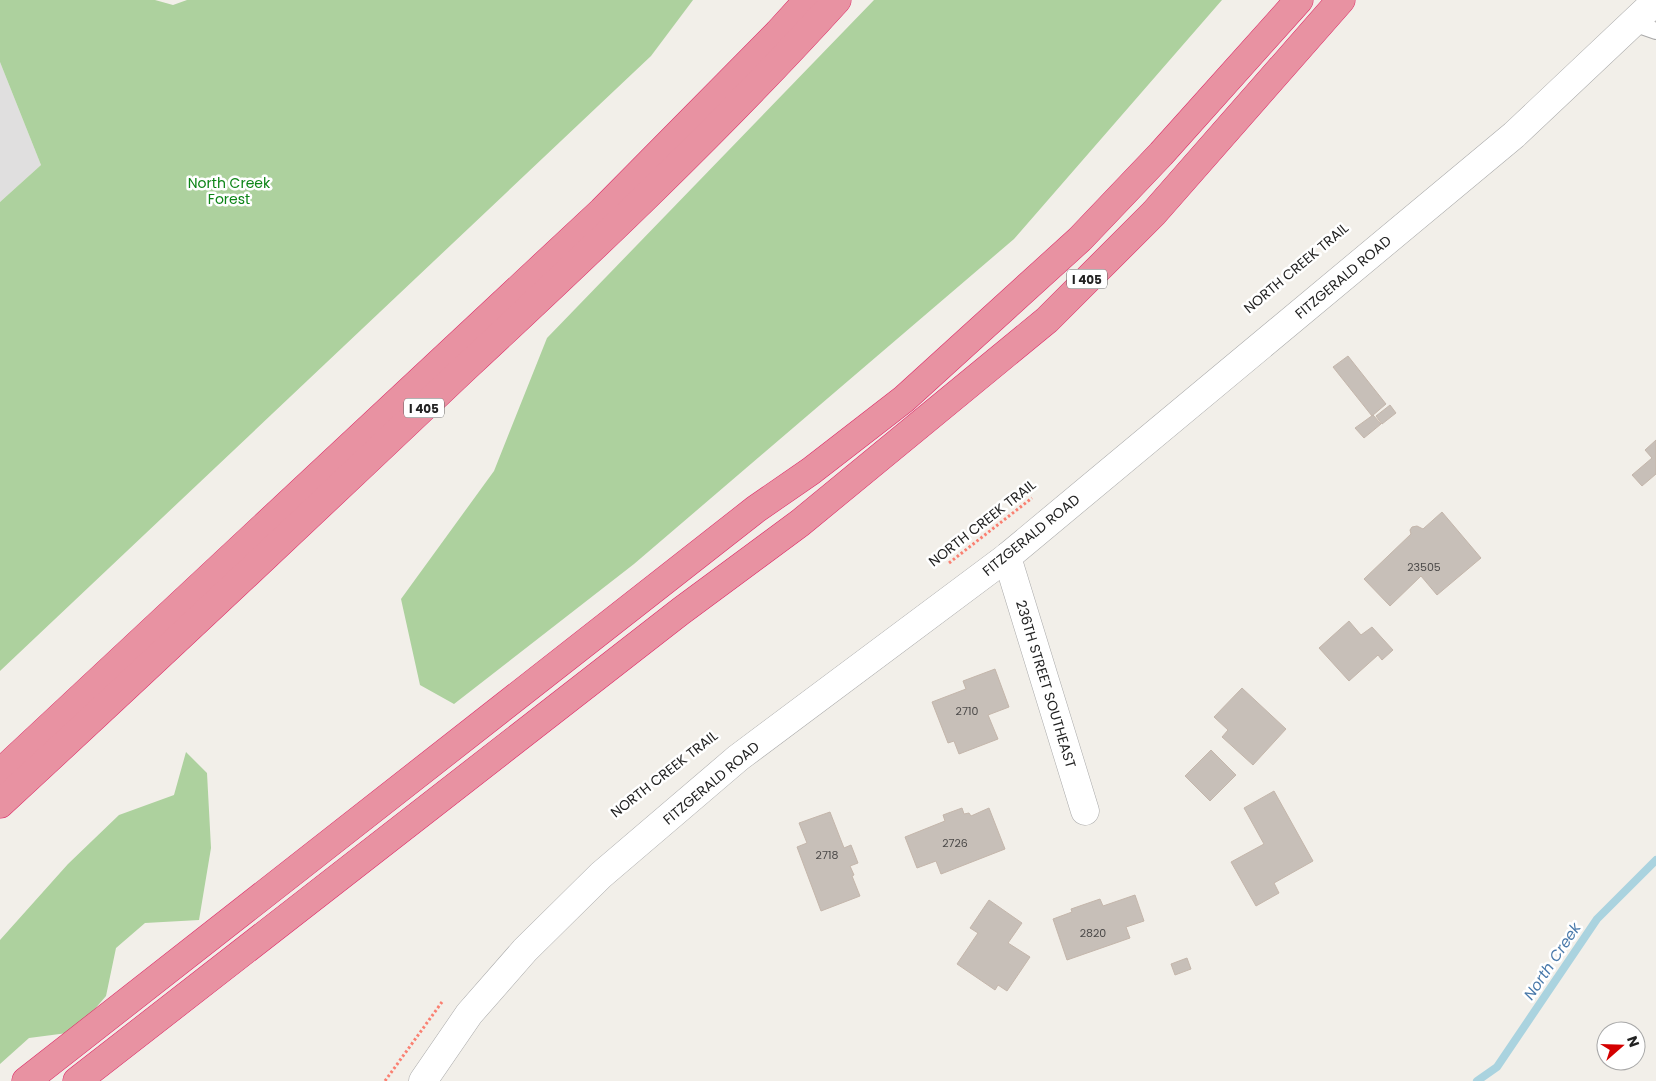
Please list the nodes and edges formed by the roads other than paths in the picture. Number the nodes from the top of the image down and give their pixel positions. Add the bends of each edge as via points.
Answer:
1 (808, 0) edge
2 (837, 0) edge
3 (1299, 0) edge
4 (1341, 0) edge
5 (1656, 2) edge
6 (1644, 27) edge
7 (811, 471) junction
8 (800, 523) junction
9 (1007, 557) junction
10 (0, 773) edge
11 (0, 804) edge
12 (1085, 811) dead end
13 (26, 1081) edge
14 (77, 1081) edge
15 (423, 1081) edge

1 - 10 highway, I 405 via 602,211
2 - 11 highway, I 405 via 618,225
3 - 7 highway, I 405 via 1080,239 904,399
4 - 8 highway, I 405 via 1154,213 1047,320
5 - 6 street, FITZGERALD ROAD
6 - 9 street, FITZGERALD ROAD
7 - 8 highway
7 - 13 highway, I 405 via 756,510
8 - 14 highway, I 405 via 681,611
9 - 12 street, 236TH STREET SOUTHEAST
9 - 15 street, FITZGERALD ROAD via 738,758 601,875 525,950 469,1014

